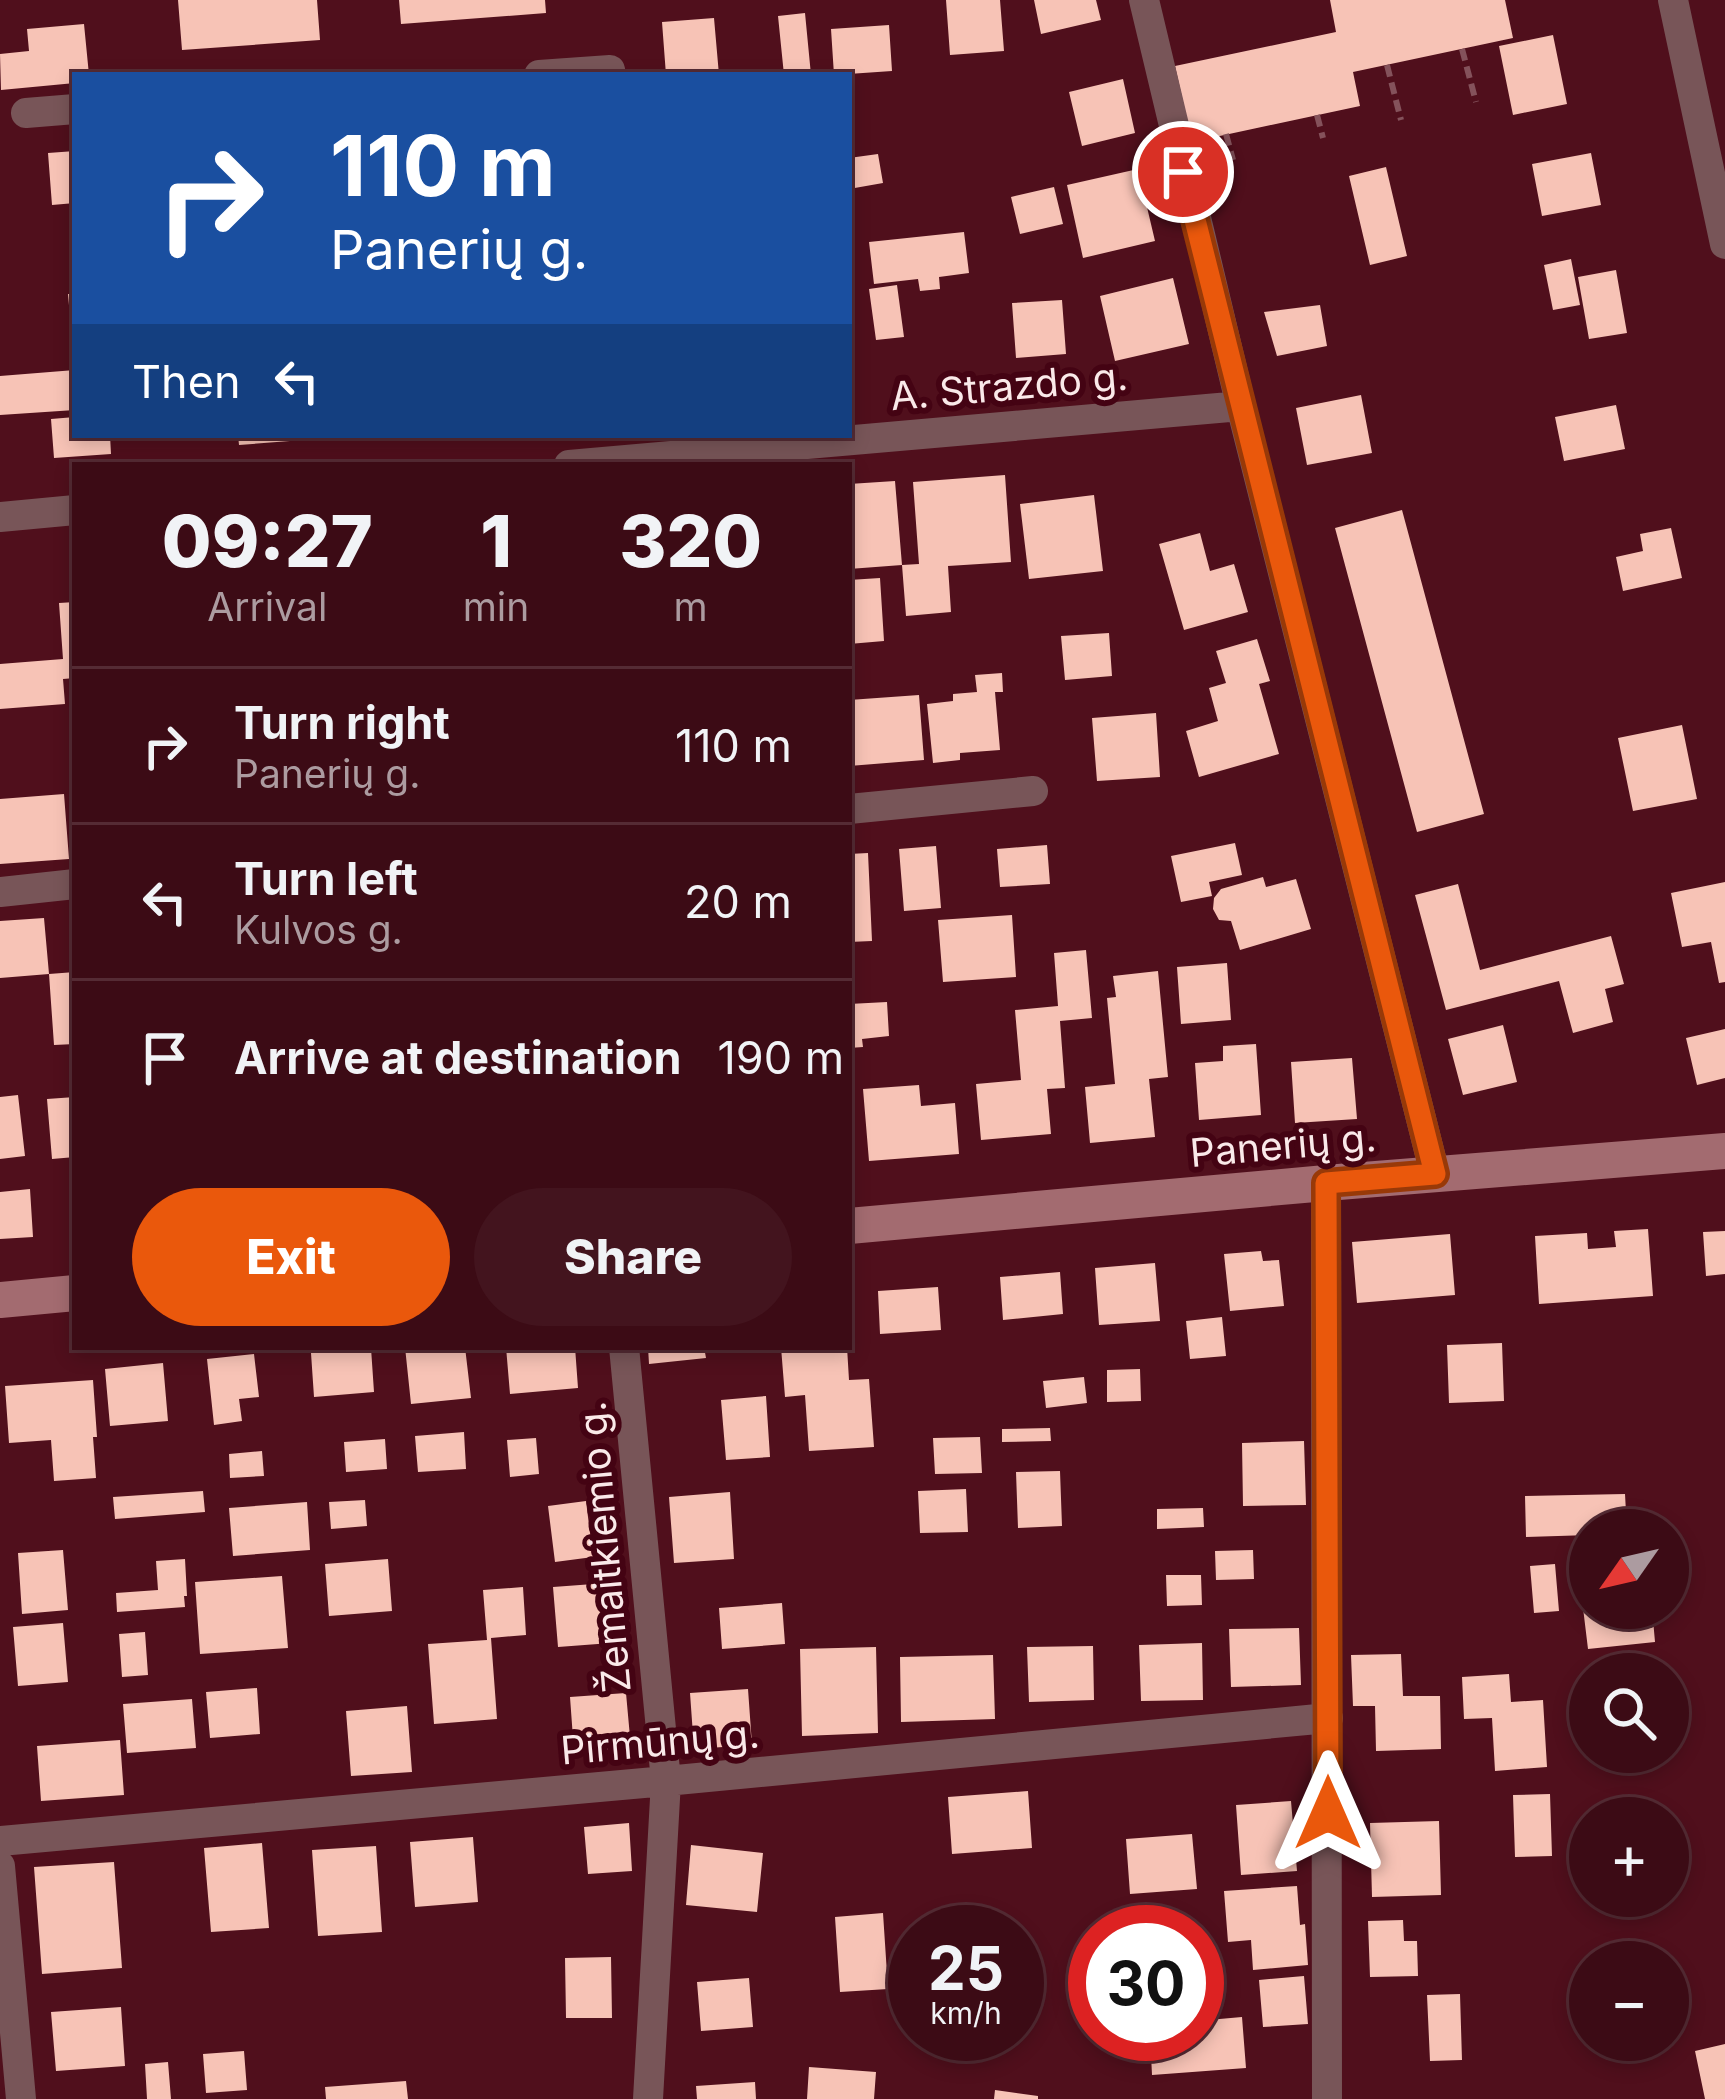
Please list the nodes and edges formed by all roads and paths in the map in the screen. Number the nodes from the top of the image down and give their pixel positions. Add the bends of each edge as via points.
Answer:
1 (1144, 0) edge
2 (1673, 0) edge
3 (1462, 49) dead end
4 (1387, 65) dead end
5 (582, 72) edge
6 (610, 72) edge
7 (1476, 102) dead end
8 (72, 109) edge
9 (26, 113) dead end
10 (1711, 114) edge
11 (1317, 116) dead end
12 (1401, 120) dead end
13 (1226, 134) dead end
14 (1323, 138) dead end
15 (1233, 160) dead end
16 (1725, 244) edge
17 (1241, 406) junction
18 (852, 432) edge
19 (768, 438) edge
20 (650, 446) edge
21 (582, 462) edge
22 (72, 510) edge
23 (0, 517) edge
24 (1033, 791) dead end
25 (852, 808) edge
26 (72, 884) edge
27 (0, 892) edge
28 (1725, 1151) edge
29 (1435, 1174) junction
30 (1326, 1183) junction
31 (852, 1226) edge
32 (72, 1293) edge
33 (0, 1300) edge
34 (624, 1350) edge
35 (1328, 1718) junction
36 (666, 1781) junction
37 (0, 1841) edge
38 (0, 1867) edge
39 (21, 2099) edge
40 (648, 2099) edge
41 (1327, 2099) edge

1 - 17 street
2 - 10 street
3 - 7 path
4 - 12 path
5 - 6 street
8 - 9 street
10 - 16 street
11 - 14 path
13 - 15 path
17 - 18 street, A. Strazdo g.
17 - 29 street
19 - 20 street, A. Strazdo g.
20 - 21 street, A. Strazdo g.
22 - 23 street
24 - 25 street
26 - 27 street
28 - 29 main road, Panerių g.
29 - 30 main road, Panerių g.
30 - 31 main road, Panerių g.
30 - 35 street
32 - 33 main road
34 - 36 street, Žemaitkiemio g.
35 - 36 street, Pirmūnų g.
35 - 41 street
36 - 37 street, Pirmūnų g.
36 - 40 street, Žemaitkiemio g.
38 - 39 street

